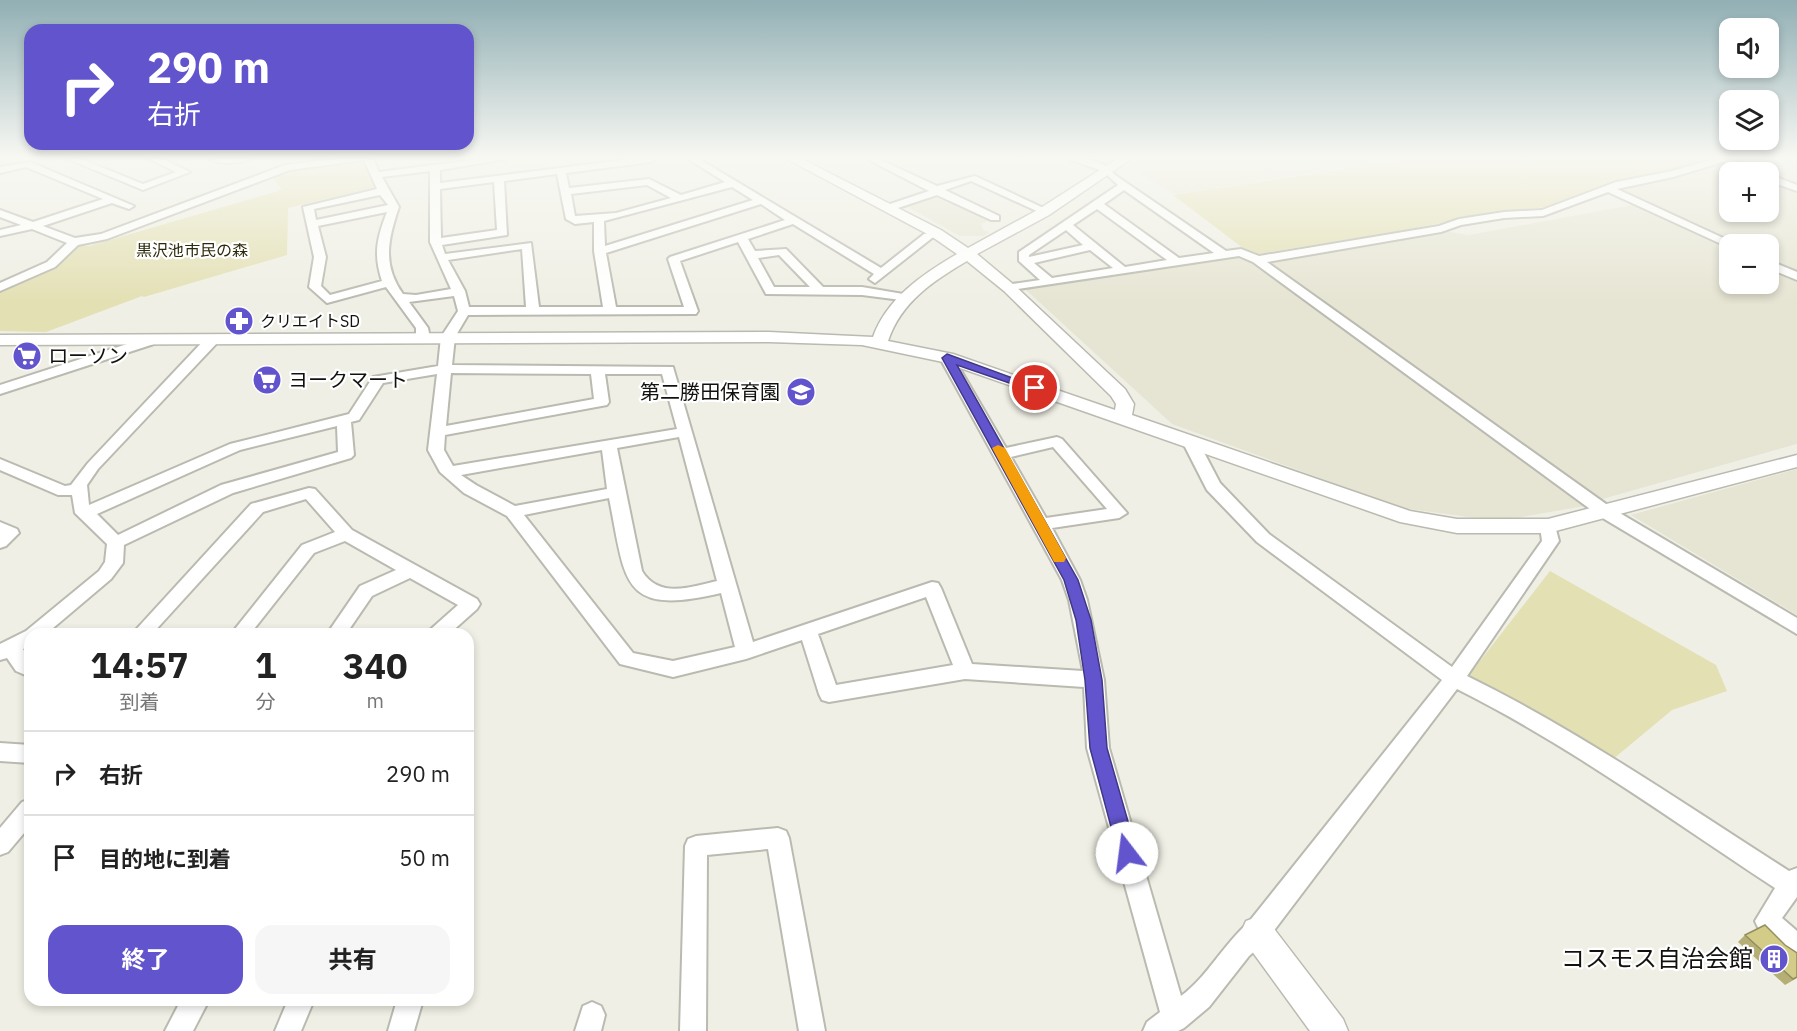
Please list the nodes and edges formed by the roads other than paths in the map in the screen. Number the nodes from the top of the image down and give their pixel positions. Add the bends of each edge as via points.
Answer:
1 (88, 207) edge
2 (182, 207) edge
3 (308, 207) edge
4 (394, 207) joint
5 (435, 207) edge
6 (501, 207) edge
7 (569, 207) edge
8 (644, 207) edge
9 (741, 207) edge
10 (775, 207) edge
11 (974, 207) edge
12 (1036, 207) edge
13 (1051, 207) edge
14 (1092, 207) edge
15 (1101, 207) edge
16 (1156, 207) edge
17 (1559, 207) edge
18 (1648, 207) edge
19 (888, 208) edge
20 (1045, 211) junction
21 (0, 213) edge
22 (995, 218) dead end
23 (599, 219) junction
24 (795, 220) junction
25 (313, 224) junction
26 (1066, 225) junction
27 (33, 226) junction
28 (0, 233) edge
29 (936, 233) junction
30 (741, 236) junction
31 (1719, 240) edge
32 (74, 242) junction
33 (436, 242) junction
34 (1092, 246) junction
35 (600, 251) junction
36 (1223, 254) junction
37 (752, 255) junction
38 (969, 255) junction
39 (441, 258) junction
40 (1257, 260) junction
41 (1026, 261) junction
42 (1176, 261) junction
43 (1779, 268) edge
44 (1122, 270) junction
45 (881, 273) junction
46 (1797, 276) edge
47 (1050, 282) junction
48 (389, 283) junction
49 (0, 287) edge
50 (1009, 288) junction
51 (459, 291) junction
52 (820, 291) junction
53 (862, 291) junction
54 (402, 297) junction
55 (904, 298) junction
56 (464, 311) junction
57 (533, 311) junction
58 (610, 311) junction
59 (448, 337) junction
60 (423, 338) junction
61 (155, 339) junction
62 (0, 340) edge
63 (212, 340) junction
64 (879, 343) junction
65 (947, 358) junction
66 (444, 369) junction
67 (597, 369) junction
68 (0, 390) edge
69 (1122, 418) junction
70 (344, 420) junction
71 (438, 432) junction
72 (684, 432) junction
73 (1190, 441) junction
74 (609, 445) junction
75 (1001, 454) junction
76 (1797, 461) edge
77 (0, 464) edge
78 (448, 472) junction
79 (80, 488) junction
80 (616, 492) junction
81 (513, 512) junction
82 (85, 513) junction
83 (1607, 513) junction
84 (1041, 524) junction
85 (1548, 526) junction
86 (0, 528) edge
87 (346, 534) junction
88 (0, 542) edge
89 (116, 542) junction
90 (411, 570) junction
91 (726, 585) junction
92 (1797, 627) edge
93 (42, 628) edge
94 (147, 628) edge
95 (245, 628) edge
96 (340, 628) edge
97 (445, 628) edge
98 (808, 631) junction
99 (24, 640) edge
100 (7, 650) edge
101 (746, 652) junction
102 (24, 668) edge
103 (965, 671) junction
104 (1454, 678) junction
105 (1094, 680) junction
106 (0, 752) edge
107 (24, 754) edge
108 (24, 816) edge
109 (0, 845) edge
110 (1794, 882) edge
111 (1257, 932) junction
112 (1797, 948) edge
113 (193, 1006) edge
114 (298, 1006) edge
115 (408, 1006) edge
116 (1175, 1019) junction
117 (178, 1031) edge
118 (288, 1031) edge
119 (401, 1031) edge
120 (693, 1031) edge
121 (813, 1031) edge
122 (1156, 1031) edge
123 (1331, 1031) edge

1 - 27 street
2 - 32 street via 103,237
3 - 25 street
4 - 25 street
4 - 48 street via 385,231 381,261
5 - 33 street
6 - 33 street via 503,233
7 - 23 street via 572,220
8 - 23 street
9 - 35 street
10 - 24 street
11 - 22 street
12 - 20 street
13 - 20 street
14 - 26 street
15 - 42 street
16 - 36 street
17 - 40 street via 1543,213 1459,222 1441,229
18 - 31 street
19 - 29 street
20 - 38 street
21 - 27 street
23 - 35 street
24 - 30 street
24 - 45 street
25 - 48 street via 320,257 315,287 327,298
26 - 34 street
26 - 41 street via 1023,254
27 - 28 street
27 - 32 street
29 - 38 street
29 - 45 street
30 - 37 street
30 - 58 street via 675,259 692,311
32 - 49 street via 59,261
33 - 39 street
34 - 41 street
34 - 44 street
35 - 58 street
36 - 40 street via 1240,252
36 - 42 street
37 - 52 street via 782,251
37 - 52 street via 770,291
38 - 50 street
38 - 55 street via 955,259
38 - 64 street via 965,263 924,291 893,335
39 - 51 street
39 - 57 street via 527,245
40 - 83 street
41 - 47 street
42 - 44 street
43 - 46 street
44 - 47 street
45 - 53 street
47 - 50 street
48 - 54 street
50 - 69 street via 1119,393 1125,404
51 - 54 street via 416,299
51 - 56 street
52 - 53 street
53 - 55 street
54 - 60 street via 422,328
55 - 64 street via 880,333
56 - 57 street
56 - 59 street
57 - 58 street
59 - 60 street
59 - 64 street via 770,337
59 - 66 street
60 - 63 street
61 - 62 street
61 - 63 street
61 - 68 street
63 - 79 street via 93,466
64 - 65 street
65 - 69 street
65 - 75 street
66 - 67 street
66 - 70 street via 378,380 354,417
66 - 71 street
67 - 71 street via 602,402
67 - 72 street via 668,370
69 - 73 street
70 - 82 street via 235,447
70 - 89 street via 346,455 227,489
71 - 78 street via 436,450
72 - 74 street
72 - 91 street
73 - 85 street via 1407,517 1468,526
73 - 104 street via 1213,486 1263,538
74 - 78 street
74 - 80 street
75 - 84 street
75 - 84 street via 1057,442 1119,513
76 - 83 street
77 - 79 street via 64,491
78 - 81 street
79 - 82 street via 81,509
80 - 81 street
80 - 91 street via 633,571 644,589 675,596
81 - 101 street via 627,659 673,669
82 - 89 street
83 - 85 street
83 - 92 street
84 - 105 street via 1078,600
85 - 104 street via 1551,541
86 - 88 street via 11,533
87 - 90 street
87 - 94 street via 309,493 257,508
87 - 95 street via 308,549
89 - 93 street via 114,563 105,575
90 - 96 street via 366,591
90 - 97 street via 471,604
91 - 101 street
98 - 101 street
98 - 103 street via 829,693
98 - 103 street via 932,588
99 - 100 street
100 - 102 street
103 - 105 street
104 - 110 street via 1503,703
104 - 111 street
105 - 116 street via 1098,748
106 - 107 street
108 - 109 street
110 - 112 street via 1767,921
111 - 116 street via 1240,947 1200,998
111 - 123 street
113 - 117 street
114 - 118 street
115 - 119 street
116 - 122 street
120 - 121 street via 696,846 778,838

